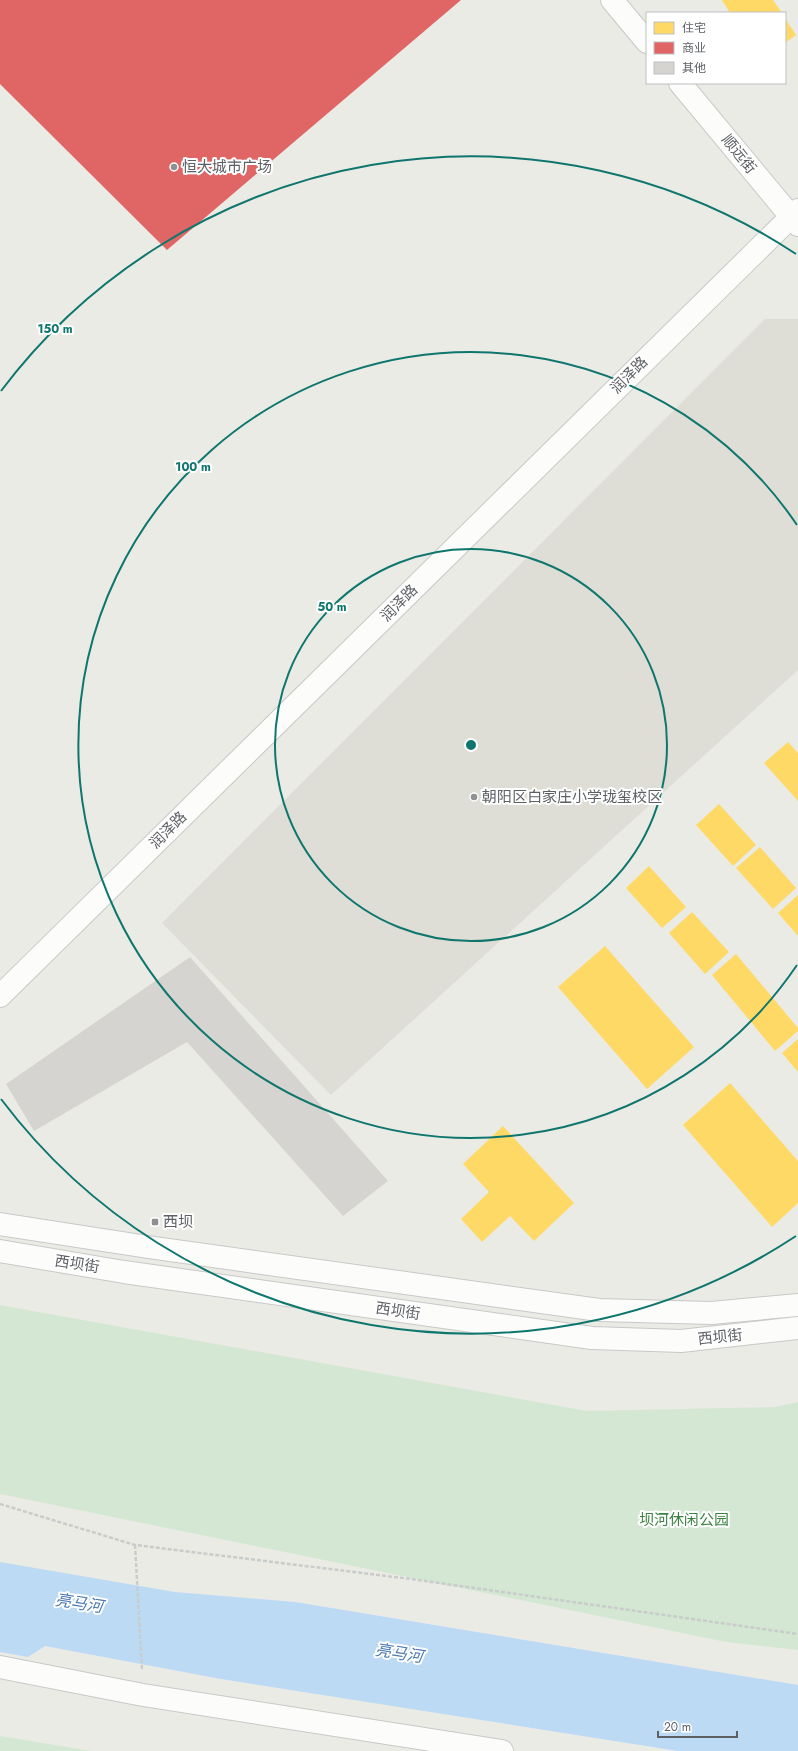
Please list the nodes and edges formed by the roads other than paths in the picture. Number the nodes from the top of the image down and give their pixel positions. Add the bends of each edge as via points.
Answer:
1 (612, 0) edge
2 (646, 41) edge
3 (681, 84) edge
4 (796, 217) edge
5 (0, 996) edge
6 (0, 1224) edge
7 (0, 1251) edge
8 (798, 1305) edge
9 (798, 1328) edge
10 (0, 1668) edge
11 (502, 1751) edge

1 - 2 street
3 - 4 street, 顺远街
4 - 5 street, 润泽路
6 - 8 street, 西坝街 via 599,1310 711,1313
7 - 9 street, 西坝街 via 124,1272 592,1338 681,1341
10 - 11 street via 143,1695

